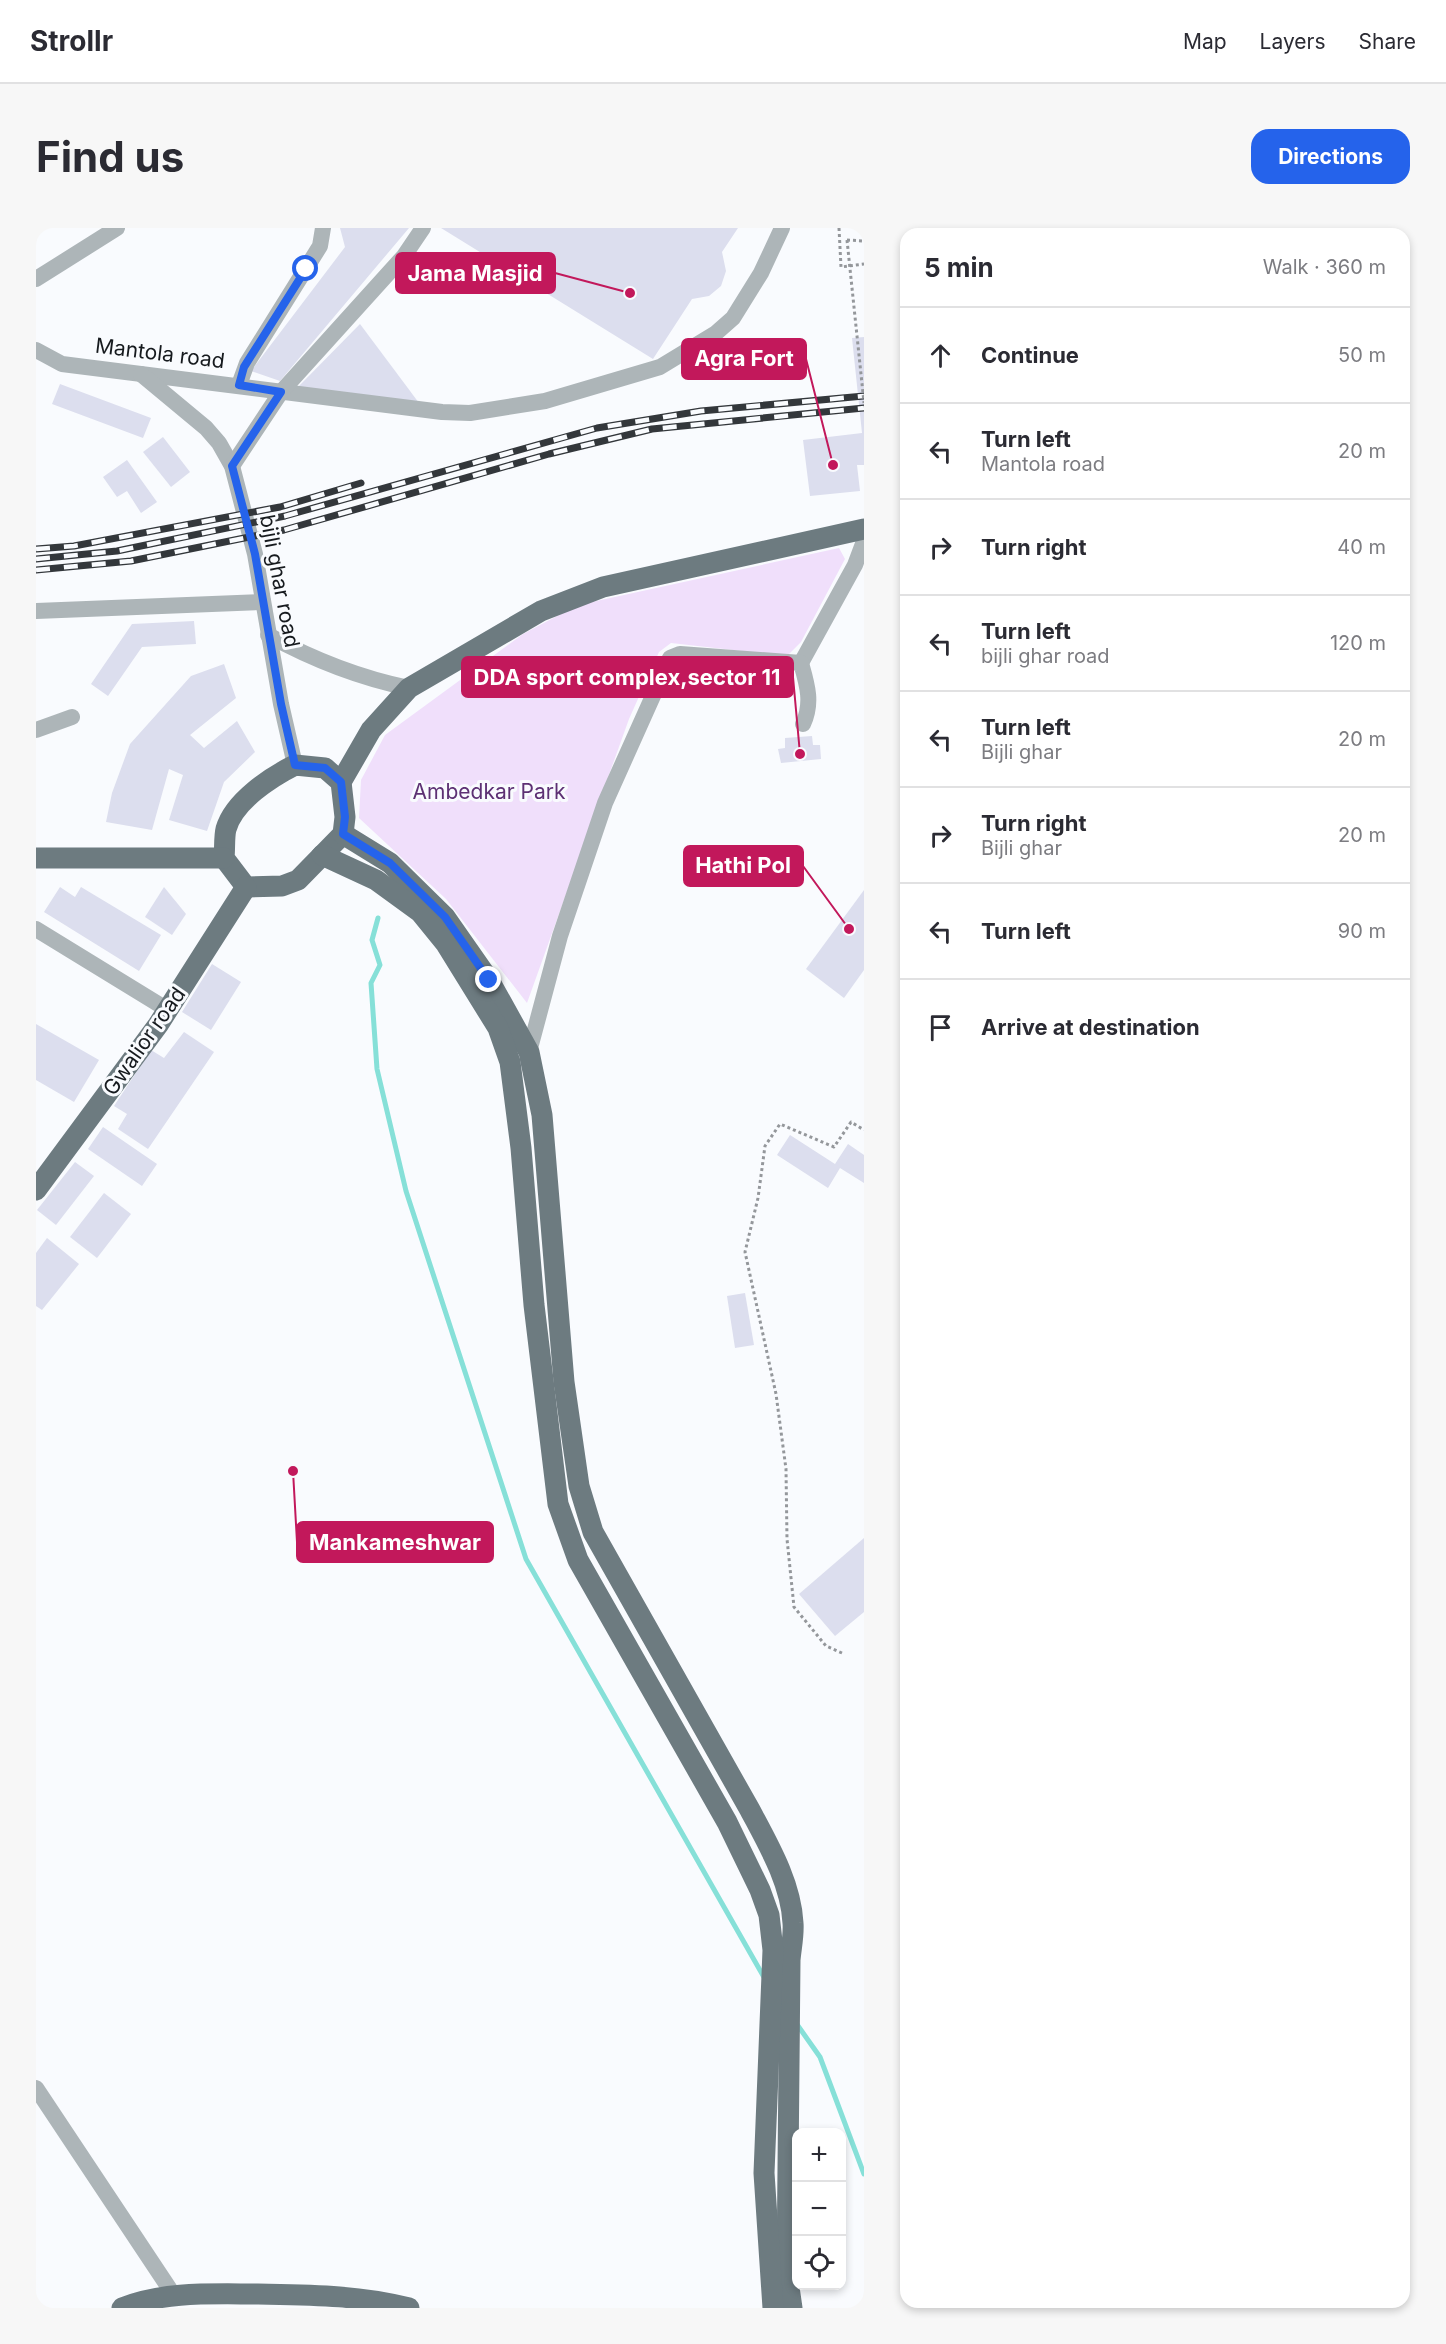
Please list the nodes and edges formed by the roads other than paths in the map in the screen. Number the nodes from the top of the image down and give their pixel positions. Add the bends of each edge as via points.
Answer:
1 (117, 228) edge
2 (323, 228) edge
3 (423, 228) edge
4 (782, 228) edge
5 (36, 279) edge
6 (36, 350) edge
7 (140, 374) junction
8 (239, 385) junction
9 (281, 392) junction
10 (232, 466) junction
11 (864, 529) edge
12 (864, 541) edge
13 (263, 602) junction
14 (36, 611) edge
15 (268, 635) junction
16 (801, 663) junction
17 (409, 687) junction
18 (72, 717) dead end
19 (803, 724) dead end
20 (36, 730) edge
21 (295, 765) junction
22 (341, 782) junction
23 (343, 834) junction
24 (322, 855) junction
25 (36, 858) edge
26 (224, 858) junction
27 (246, 887) junction
28 (36, 930) edge
29 (168, 1010) junction
30 (529, 1052) junction
31 (36, 1190) edge
32 (586, 1512) junction
33 (563, 1517) junction
34 (750, 1810) junction
35 (726, 1822) junction
36 (782, 1955) junction
37 (780, 2041) junction
38 (36, 2088) edge
39 (41, 2106) edge
40 (766, 2130) junction
41 (788, 2132) junction
42 (175, 2297) junction
43 (122, 2308) edge
44 (409, 2308) edge
45 (772, 2308) edge
46 (792, 2308) edge

1 - 5 street
2 - 8 street via 320,246 252,353
3 - 9 street via 404,256
4 - 9 street, Mantola road via 761,273 733,318 660,367 545,401 470,413
6 - 7 street, Mantola road via 62,364
7 - 8 street, Mantola road
7 - 10 street, bijli ghar road via 206,428
8 - 9 street, Mantola road
9 - 10 street
10 - 13 street, bijli ghar road
11 - 17 main road via 603,587 541,611
12 - 16 street via 855,565
13 - 14 street
13 - 15 street, bijli ghar road
15 - 17 street via 366,677
15 - 21 street, bijli ghar road
16 - 19 street via 810,700
16 - 30 street via 680,654 666,663 605,803 560,936
17 - 22 main road via 371,730
18 - 20 street
21 - 22 main road via 325,768
21 - 26 main road via 269,777 242,803 226,828
22 - 23 main road
23 - 24 main road
23 - 30 main road via 390,863 445,917 489,980
24 - 27 main road via 298,880 282,886
24 - 33 main road via 376,880 420,912 446,944 498,1028 510,1062 551,1463
25 - 26 main road
26 - 27 main road
27 - 29 main road, Gwalior road
28 - 29 street
29 - 31 main road, Gwalior road
30 - 32 main road via 542,1115 564,1382
32 - 33 main road
32 - 34 main road via 593,1532
33 - 35 main road via 578,1560
34 - 35 main road
34 - 36 main road via 770,1848 791,1906 794,1924
35 - 36 main road via 763,1898
36 - 37 main road
37 - 40 main road
37 - 41 main road
38 - 39 street
39 - 42 street
40 - 41 main road
40 - 45 main road via 764,2174
41 - 46 main road via 788,2273
42 - 43 main road
42 - 44 main road via 340,2296

